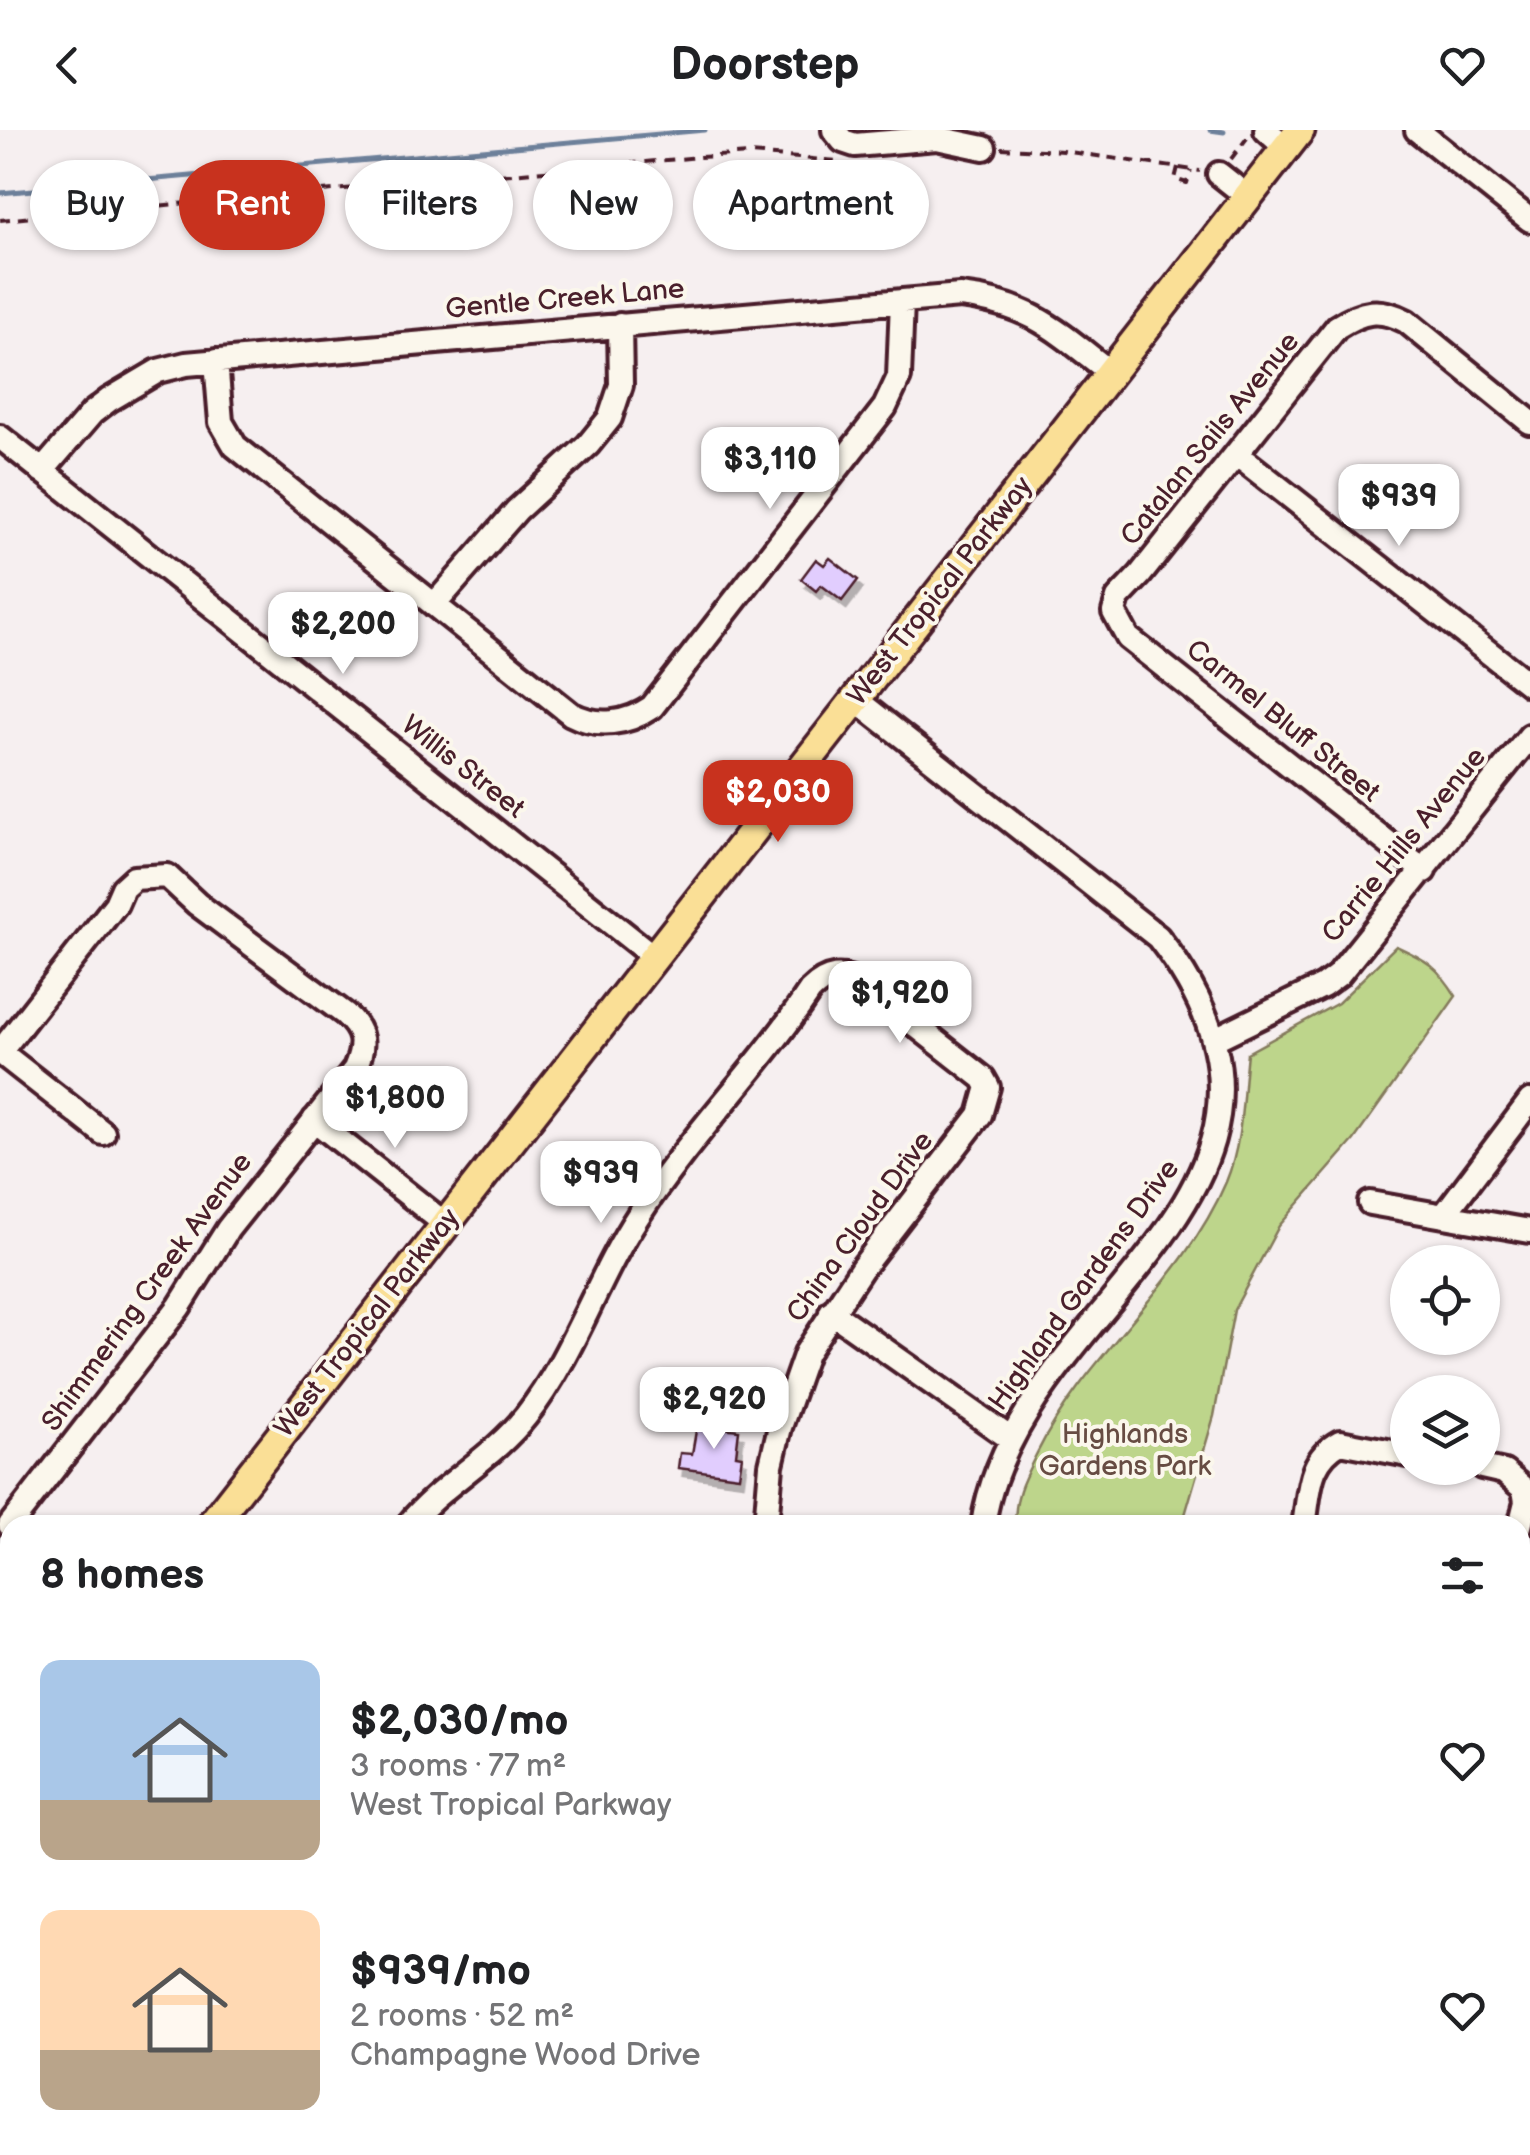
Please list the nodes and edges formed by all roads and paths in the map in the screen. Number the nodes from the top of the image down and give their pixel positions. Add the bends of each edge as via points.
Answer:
1 (834, 130) edge
2 (1253, 130) edge
3 (1417, 130) edge
4 (1284, 136) edge
5 (984, 148) joint
6 (837, 160) dead end
7 (1178, 168) junction
8 (1191, 170) junction
9 (1219, 174) junction
10 (1248, 197) junction
11 (0, 220) edge
12 (1530, 220) edge
13 (902, 301) junction
14 (620, 325) junction
15 (216, 361) junction
16 (1111, 373) junction
17 (1530, 422) edge
18 (0, 437) edge
19 (1236, 454) junction
20 (42, 471) junction
21 (434, 604) junction
22 (1114, 612) joint
23 (1530, 685) edge
24 (855, 699) junction
25 (1530, 736) edge
26 (1424, 871) junction
27 (654, 957) junction
28 (1213, 1040) junction
29 (0, 1052) edge
30 (1530, 1101) edge
31 (314, 1120) junction
32 (103, 1133) dead end
33 (1370, 1203) dead end
34 (1444, 1215) junction
35 (444, 1223) junction
36 (1530, 1231) edge
37 (831, 1312) junction
38 (1011, 1439) junction
39 (1390, 1452) edge
40 (1500, 1471) edge
41 (18, 1515) edge
42 (219, 1515) edge
43 (419, 1515) edge
44 (767, 1515) edge
45 (985, 1515) edge
46 (1305, 1515) edge
47 (1523, 1515) edge

1 - 5 street via 855,145 937,138
2 - 9 path
3 - 12 street
4 - 10 main road, West Tropical Parkway
5 - 7 path
6 - 11 path via 700,157
7 - 8 path
7 - 8 path via 1175,179 1187,183
8 - 9 path
9 - 10 street
10 - 16 main road, West Tropical Parkway
13 - 14 street, Gentle Creek Lane
13 - 16 street, Gentle Creek Lane via 960,296 1013,306 1050,325
13 - 21 street via 900,377 885,407 652,707 615,722 571,714
14 - 15 street, Gentle Creek Lane
14 - 21 street via 621,385 610,418
15 - 20 street, Gentle Creek Lane via 158,371 131,384 92,414
15 - 21 street via 222,422 235,446
16 - 24 main road, West Tropical Parkway
17 - 19 street, Catalan Sails Avenue via 1406,321 1363,312 1337,327
18 - 20 street, Willis Street
19 - 22 street, Catalan Sails Avenue via 1118,598
19 - 23 street
20 - 27 street, Willis Street
22 - 26 street, Carmel Bluff Street via 1128,638
24 - 27 main road, West Tropical Parkway
24 - 28 street, Highland Gardens Drive via 1158,937 1190,984
25 - 26 street, Carrie Hills Avenue
26 - 28 street, Carrie Hills Avenue via 1338,976
27 - 35 main road, West Tropical Parkway
28 - 38 street, Highland Gardens Drive via 1216,1134 1194,1192
29 - 31 street, Shimmering Creek Avenue via 123,888 134,878 167,876 361,1032 355,1069
29 - 32 street
30 - 34 street
31 - 35 street
31 - 41 street, Shimmering Creek Avenue
33 - 34 street
34 - 36 street
35 - 42 main road, West Tropical Parkway
37 - 38 street
37 - 43 street, China Cloud Drive via 980,1116 988,1087 863,984 834,975 810,991 640,1212 528,1414
37 - 44 street, China Cloud Drive via 806,1353 780,1426
38 - 45 street, Highland Gardens Drive
39 - 46 street via 1340,1442 1328,1448 1311,1473
40 - 47 street via 1524,1489

